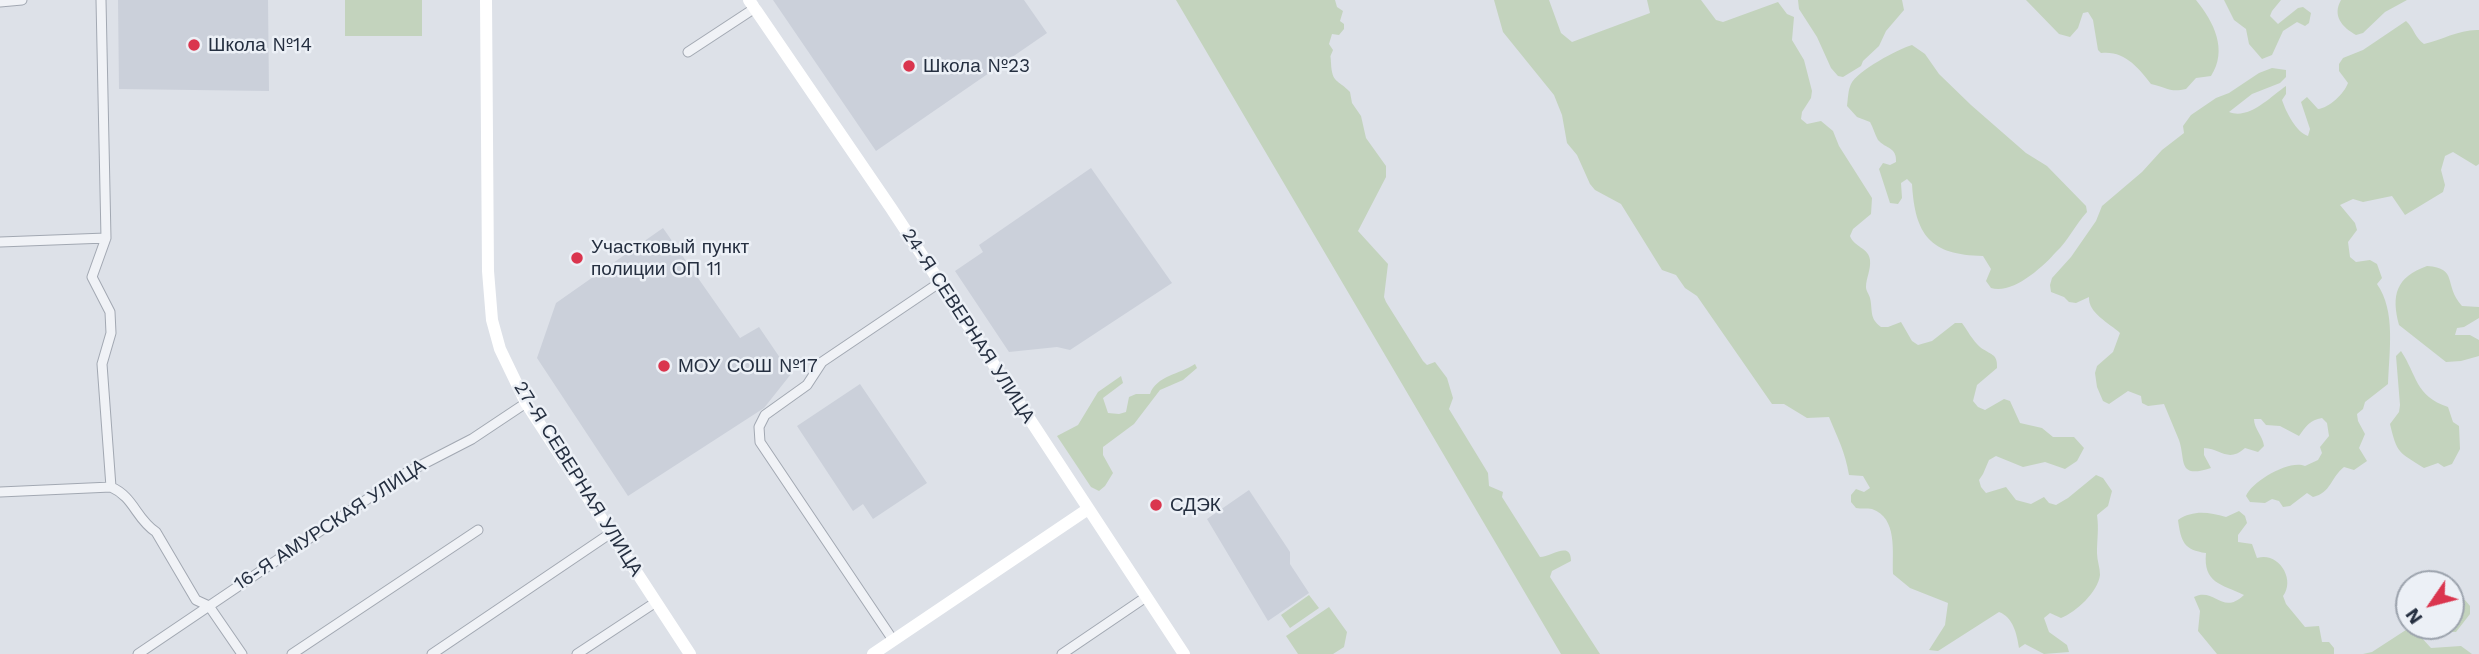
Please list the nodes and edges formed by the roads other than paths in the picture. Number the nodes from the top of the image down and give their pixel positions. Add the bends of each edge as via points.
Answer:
1 (22, 0) edge
2 (101, 0) edge
3 (486, 0) edge
4 (0, 2) edge
5 (752, 4) edge
6 (688, 52) dead end
7 (106, 238) junction
8 (0, 242) edge
9 (939, 283) junction
10 (526, 403) junction
11 (111, 487) junction
12 (0, 492) edge
13 (1088, 509) junction
14 (478, 530) dead end
15 (611, 533) junction
16 (1146, 597) junction
17 (656, 602) junction
18 (209, 606) junction
19 (893, 640) junction
20 (138, 654) edge
21 (242, 654) edge
22 (292, 654) edge
23 (432, 654) edge
24 (578, 654) edge
25 (690, 654) edge
26 (873, 654) edge
27 (1062, 654) edge
28 (1184, 654) edge

1 - 4 street
2 - 7 street
3 - 10 street, 27-Я СЕВЕРНАЯ УЛИЦА via 492,320 500,349
5 - 6 street
5 - 9 street, 24-Я СЕВЕРНАЯ УЛИЦА
7 - 8 street
7 - 11 street via 92,277 110,312 111,333 102,364
9 - 13 street, 24-Я СЕВЕРНАЯ УЛИЦА
9 - 19 street via 822,362 807,385 765,415 758,434
10 - 15 street, 27-Я СЕВЕРНАЯ УЛИЦА
10 - 18 street, 16-Я АМУРСКАЯ УЛИЦА via 406,473
11 - 12 street
11 - 18 street via 122,492 156,532 197,600
13 - 16 street, 24-Я СЕВЕРНАЯ УЛИЦА
13 - 19 street
14 - 22 street
15 - 17 street, 27-Я СЕВЕРНАЯ УЛИЦА
15 - 23 street
16 - 27 street
16 - 28 street, 24-Я СЕВЕРНАЯ УЛИЦА
17 - 24 street
17 - 25 street, 27-Я СЕВЕРНАЯ УЛИЦА
18 - 20 street, 16-Я АМУРСКАЯ УЛИЦА
18 - 21 street
19 - 26 street

